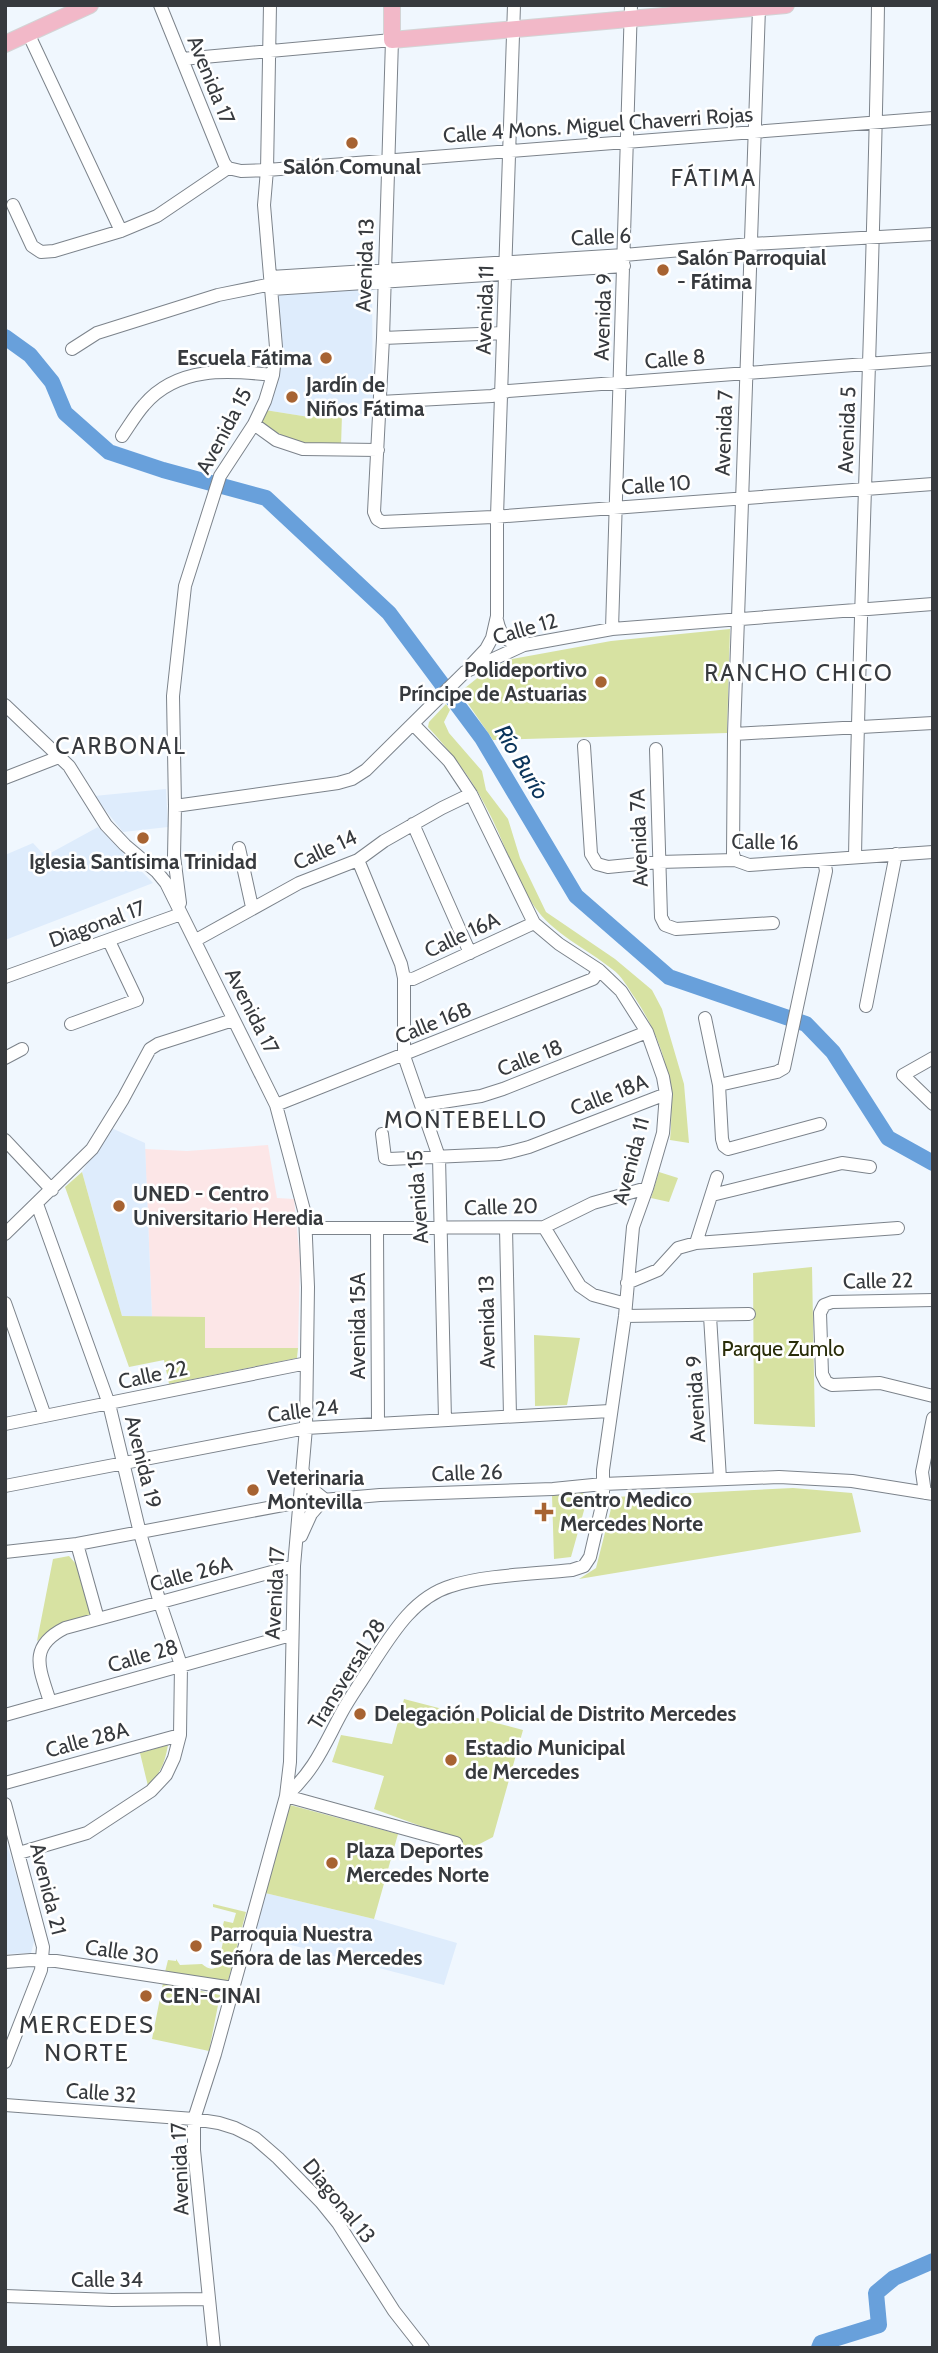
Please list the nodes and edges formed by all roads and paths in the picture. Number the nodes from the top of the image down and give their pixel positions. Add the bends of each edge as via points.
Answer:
1 (90, 5) edge
2 (160, 5) edge
3 (270, 5) edge
4 (392, 5) edge
5 (514, 5) edge
6 (786, 5) edge
7 (878, 5) edge
8 (759, 8) junction
9 (631, 12) edge
10 (513, 28) junction
11 (28, 33) junction
12 (392, 40) junction
13 (5, 44) edge
14 (269, 50) junction
15 (182, 59) junction
16 (933, 118) edge
17 (876, 122) junction
18 (753, 132) junction
19 (628, 142) junction
20 (509, 151) junction
21 (389, 161) junction
22 (228, 168) junction
23 (267, 170) junction
24 (13, 205) dead end
25 (121, 231) junction
26 (933, 234) edge
27 (872, 237) junction
28 (751, 244) junction
29 (624, 261) junction
30 (505, 267) junction
31 (385, 274) junction
32 (272, 283) junction
33 (503, 333) junction
34 (383, 338) junction
35 (72, 349) dead end
36 (933, 359) edge
37 (868, 364) junction
38 (746, 373) junction
39 (273, 375) junction
40 (620, 383) junction
41 (501, 393) junction
42 (380, 402) junction
43 (254, 424) junction
44 (122, 436) dead end
45 (378, 450) junction
46 (933, 484) edge
47 (864, 489) junction
48 (741, 498) junction
49 (616, 507) junction
50 (497, 516) junction
51 (382, 522) joint
52 (933, 604) edge
53 (860, 609) junction
54 (497, 616) junction
55 (738, 619) junction
56 (612, 629) junction
57 (524, 645) junction
58 (461, 676) junction
59 (6, 709) edge
60 (933, 723) edge
61 (413, 724) junction
62 (857, 727) junction
63 (734, 734) junction
64 (584, 746) dead end
65 (656, 749) dead end
66 (60, 757) junction
67 (5, 778) edge
68 (471, 794) junction
69 (175, 806) junction
70 (413, 824) junction
71 (239, 848) dead end
72 (933, 852) edge
73 (896, 854) junction
74 (174, 856) junction
75 (855, 857) junction
76 (358, 860) junction
77 (735, 860) junction
78 (824, 860) junction
79 (659, 862) junction
80 (147, 864) junction
81 (252, 907) junction
82 (181, 914) junction
83 (534, 923) junction
84 (773, 923) dead end
85 (196, 940) junction
86 (109, 941) junction
87 (470, 953) junction
88 (600, 970) junction
89 (5, 977) edge
90 (404, 978) junction
91 (866, 1006) dead end
92 (705, 1018) dead end
93 (233, 1020) junction
94 (71, 1024) dead end
95 (647, 1032) junction
96 (22, 1049) dead end
97 (404, 1056) junction
98 (5, 1058) edge
99 (933, 1058) edge
100 (719, 1085) junction
101 (666, 1094) junction
102 (933, 1104) edge
103 (276, 1105) junction
104 (422, 1105) junction
105 (820, 1125) dead end
106 (382, 1135) dead end
107 (5, 1140) edge
108 (439, 1157) junction
109 (870, 1167) dead end
110 (717, 1177) dead end
111 (648, 1188) junction
112 (51, 1190) junction
113 (712, 1195) junction
114 (37, 1204) junction
115 (442, 1227) junction
116 (544, 1227) junction
117 (307, 1228) junction
118 (506, 1228) junction
119 (898, 1228) dead end
120 (377, 1229) junction
121 (5, 1234) edge
122 (696, 1243) junction
123 (629, 1263) junction
124 (650, 1271) junction
125 (627, 1283) junction
126 (933, 1300) edge
127 (5, 1303) edge
128 (626, 1310) junction
129 (749, 1314) dead end
130 (710, 1316) junction
131 (307, 1363) junction
132 (933, 1396) edge
133 (109, 1404) junction
134 (610, 1411) junction
135 (45, 1416) junction
136 (510, 1416) junction
137 (933, 1418) edge
138 (445, 1420) junction
139 (378, 1422) junction
140 (5, 1424) edge
141 (306, 1428) junction
142 (123, 1462) junction
143 (302, 1465) junction
144 (720, 1479) junction
145 (603, 1485) junction
146 (5, 1486) edge
147 (929, 1493) edge
148 (324, 1499) junction
149 (299, 1502) junction
150 (140, 1533) junction
151 (78, 1544) junction
152 (296, 1550) junction
153 (5, 1552) edge
154 (294, 1566) junction
155 (452, 1586) joint
156 (160, 1602) junction
157 (98, 1619) junction
158 (291, 1635) junction
159 (181, 1665) junction
160 (50, 1702) junction
161 (5, 1715) edge
162 (180, 1735) junction
163 (290, 1762) junction
164 (313, 1767) junction
165 (5, 1783) edge
166 (286, 1796) junction
167 (5, 1804) edge
168 (456, 1843) dead end
169 (19, 1853) junction
170 (43, 1960) junction
171 (5, 1962) edge
172 (233, 1988) junction
173 (5, 2062) edge
174 (5, 2105) edge
175 (194, 2119) junction
176 (5, 2295) edge
177 (208, 2299) junction
178 (214, 2348) edge
179 (423, 2348) edge

1 - 11 main road
2 - 15 street, Avenida 17
3 - 14 street, Avenida 15
4 - 12 main road, Avenida 13
5 - 10 street, Avenida 11
6 - 8 main road
7 - 17 street, Avenida 5
8 - 9 main road
8 - 18 street, Avenida 7
9 - 10 main road
9 - 19 street, Avenida 9
10 - 12 main road
10 - 20 street, Avenida 11
11 - 13 main road
11 - 25 street
12 - 14 street
12 - 21 street, Avenida 13
14 - 15 street
14 - 23 street, Avenida 15
15 - 22 street, Avenida 17
16 - 17 street, Calle 4 Mons. Miguel Chaverri Rojas
17 - 18 street, Calle 4 Mons. Miguel Chaverri Rojas
17 - 27 street, Avenida 5
18 - 19 street, Calle 4 Mons. Miguel Chaverri Rojas
18 - 28 street, Avenida 7
19 - 20 street, Calle 4 Mons. Miguel Chaverri Rojas
19 - 29 street, Avenida 9
20 - 21 street, Calle 4 Mons. Miguel Chaverri Rojas
20 - 30 street, Avenida 11
21 - 23 street, Calle 4 Mons. Miguel Chaverri Rojas
21 - 31 street, Avenida 13
22 - 23 street, Calle 4 Mons. Miguel Chaverri Rojas
22 - 25 street via 157,216
23 - 32 street, Avenida 15 via 264,205
24 - 25 street via 32,246 41,252
26 - 27 street, Calle 6
27 - 28 street, Calle 6
27 - 37 street, Avenida 5
28 - 29 street, Calle 6
28 - 38 street, Avenida 7
29 - 30 street, Calle 6
29 - 40 street, Avenida 9
30 - 31 street, Calle 6
30 - 33 street, Avenida 11
31 - 32 street, Calle 6
31 - 34 street, Avenida 13
32 - 35 street, Calle 6 via 97,333
32 - 39 street, Avenida 15
33 - 34 street
33 - 41 street, Avenida 11
34 - 42 street, Avenida 13
36 - 37 street, Calle 8
37 - 38 street, Calle 8
37 - 47 street, Avenida 5
38 - 40 street, Calle 8
38 - 48 street, Avenida 7
39 - 43 street, Avenida 15
39 - 44 street via 208,371 189,377 145,403
40 - 41 street, Calle 8
40 - 49 street, Avenida 9
41 - 42 street, Calle 8
41 - 50 street, Avenida 11
42 - 45 street, Avenida 13
43 - 45 street via 276,440 303,450
43 - 69 street, Avenida 15 via 220,476 185,586 173,696
45 - 51 street, Avenida 13 via 374,512
46 - 47 street, Calle 10
47 - 48 street, Calle 10
47 - 53 street, Avenida 5
48 - 49 street, Calle 10
48 - 55 street, Avenida 7
49 - 50 street, Calle 10
49 - 56 street, Avenida 9
50 - 51 street, Calle 10
50 - 54 street, Avenida 11
52 - 53 street, Calle 12
53 - 55 street, Calle 12
53 - 62 street, Avenida 5
54 - 57 street via 504,638
54 - 58 street, Avenida 11 via 486,649
55 - 56 street, Calle 12
55 - 63 street, Avenida 7
56 - 57 street, Calle 12
57 - 58 street, Calle 12
58 - 61 street, Calle 12
59 - 66 street
60 - 62 street
61 - 68 street, Avenida 11 via 449,761
61 - 69 street, Calle 12 via 352,779
62 - 63 street
62 - 75 street, Avenida 5
63 - 77 street, Avenida 7
64 - 79 street, Calle 16 via 591,854 597,864
65 - 79 street, Avenida 7A
66 - 67 street
66 - 80 street via 106,825
68 - 70 street, Calle 14
68 - 83 street, Avenida 11
69 - 74 street, Avenida 15
70 - 76 street, Calle 14
70 - 87 street
71 - 81 street
72 - 73 street, Calle 16
73 - 75 street, Calle 16
73 - 91 street
74 - 80 street
74 - 82 street, Avenida 15
75 - 78 street, Calle 16
76 - 81 street, Calle 14
76 - 90 street, Avenida 15 via 397,950
77 - 78 street, Calle 16 via 749,865
77 - 79 street, Calle 16
78 - 100 street via 826,870 784,1068
79 - 84 street, Avenida 7A via 665,925 676,929
80 - 82 street, Avenida 17 via 166,883
81 - 85 street, Calle 14
82 - 85 street, Avenida 17
82 - 86 street, Diagonal 17
83 - 87 street, Calle 16A
83 - 88 street, Avenida 11
85 - 93 street, Avenida 17
86 - 89 street, Diagonal 17
86 - 94 street via 137,1000
87 - 90 street, Calle 16A via 412,979
88 - 95 street, Avenida 11 via 621,991
88 - 97 street, Calle 16B via 593,979
90 - 97 street, Avenida 15
92 - 100 street
93 - 103 street, Avenida 17
93 - 112 street via 150,1049 92,1149
95 - 101 street, Avenida 11
95 - 104 street, Calle 18 via 503,1089
96 - 98 street
97 - 103 street, Calle 16B
97 - 104 street, Avenida 15
99 - 102 street via 903,1075
100 - 105 street via 722,1139 728,1149
101 - 108 street, Calle 18A via 529,1147 499,1154
101 - 111 street, Avenida 11 via 663,1133
103 - 117 street, Avenida 17
104 - 108 street, Avenida 15
106 - 108 street, Calle 18A via 385,1158
107 - 112 street
108 - 115 street, Avenida 15
109 - 113 street via 842,1163
110 - 113 street
111 - 116 street, Calle 20 via 593,1203
111 - 123 street, Avenida 11 via 633,1227
112 - 114 street
113 - 122 street
114 - 121 street
114 - 133 street, Avenida 19
115 - 118 street, Calle 20
115 - 120 street, Calle 20
115 - 138 street, Avenida 15
116 - 118 street, Calle 20
116 - 128 street via 585,1292
117 - 120 street, Calle 20
117 - 131 street, Avenida 17
118 - 136 street, Avenida 13
119 - 122 street
120 - 139 street, Avenida 15A
122 - 124 street via 678,1248 658,1270
123 - 124 street
123 - 125 street, Avenida 11
124 - 125 street
125 - 128 street, Avenida 11
126 - 132 street, Calle 22 via 832,1302 820,1313 826,1382 880,1383
127 - 135 street
128 - 130 street
128 - 134 street, Avenida 11
129 - 130 street
130 - 144 street, Avenida 9
131 - 133 street, Calle 22
131 - 141 street, Avenida 17
133 - 135 street, Calle 22
133 - 142 street, Avenida 19
134 - 136 street, Calle 24
134 - 145 street, Avenida 11
135 - 140 street, Calle 22
136 - 138 street, Calle 24
137 - 147 street via 922,1472
138 - 139 street, Calle 24
139 - 141 street, Calle 24
141 - 142 street, Calle 24
141 - 143 street, Avenida 17
142 - 146 street, Calle 24
142 - 150 street, Avenida 19
143 - 148 street via 308,1486
143 - 149 street, Avenida 17
144 - 145 street, Calle 26
144 - 147 street, Calle 26 via 810,1477
145 - 148 street, Calle 26
145 - 155 street, Avenida 11 via 590,1557 584,1566
148 - 149 street, Calle 26
148 - 152 street via 305,1523
149 - 150 street, Calle 26
149 - 152 street, Avenida 17
150 - 151 street, Calle 26
150 - 156 street, Avenida 19
151 - 153 street, Calle 26
151 - 157 street
152 - 154 street, Avenida 17
154 - 156 street, Calle 26A
154 - 158 street, Avenida 17
155 - 164 street, Transversal 28 via 424,1599 396,1629 342,1711
156 - 157 street, Calle 26A
156 - 159 street, Avenida 19
157 - 160 street, Calle 26A via 53,1634 41,1649 41,1671
158 - 159 street, Calle 28
158 - 163 street, Avenida 17
159 - 160 street, Calle 28
159 - 162 street, Avenida 19
160 - 161 street, Calle 28
162 - 165 street, Calle 28A
162 - 169 street, Avenida 19 via 166,1774 151,1791 87,1833
163 - 164 street via 297,1768
163 - 166 street, Avenida 17
164 - 166 street, Transversal 28
166 - 168 street
166 - 172 street, Avenida 17
167 - 169 street, Avenida 21
169 - 170 street, Avenida 21
170 - 171 street, Calle 30
170 - 172 street, Calle 30
170 - 173 street, Avenida 21
172 - 175 street, Avenida 17
174 - 175 street, Calle 32
175 - 177 street, Avenida 17
175 - 179 street, Diagonal 13 via 235,2128 278,2158 338,2223
176 - 177 street, Calle 34
177 - 178 street, Avenida 17

